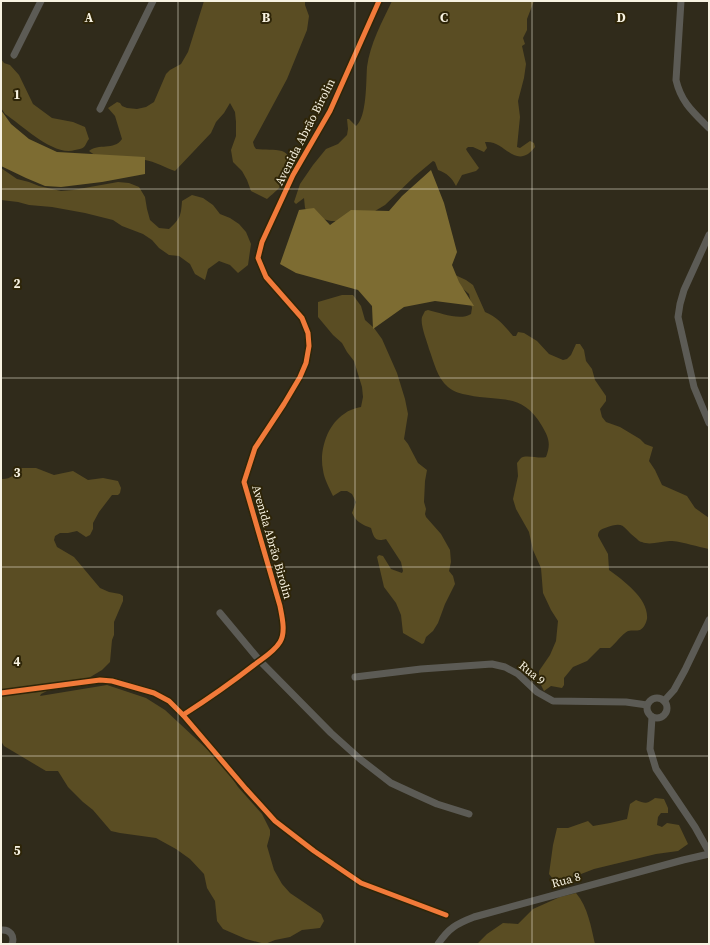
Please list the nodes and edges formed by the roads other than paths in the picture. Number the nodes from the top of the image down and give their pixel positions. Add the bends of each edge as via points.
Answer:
1 (41, 1) edge
2 (153, 1) edge
3 (379, 1) edge
4 (681, 1) edge
5 (14, 55) dead end
6 (100, 109) dead end
7 (709, 128) edge
8 (709, 235) edge
9 (709, 422) edge
10 (220, 613) dead end
11 (709, 620) edge
12 (260, 661) junction
13 (355, 677) dead end
14 (1, 693) edge
15 (664, 701) junction
16 (647, 705) junction
17 (183, 715) junction
18 (652, 717) junction
19 (469, 814) dead end
20 (709, 853) edge
21 (446, 915) dead end
22 (1, 930) edge
23 (14, 943) edge
24 (438, 944) edge

1 - 5 street
2 - 6 street
3 - 12 street, Avenida Abrão Birolin via 330,110 293,175 262,242 258,258 266,277 302,318 308,333 309,346 300,377 255,448 244,482 280,606 283,631 281,641
4 - 7 street via 676,80 688,107
8 - 9 street via 684,290 678,317 694,387
10 - 12 street
11 - 15 street via 674,690
12 - 17 street, Avenida Abrão Birolin
12 - 19 street via 331,733 391,783 437,804
13 - 16 street, Rua 9 via 492,664 518,674 536,692 553,701 626,702
14 - 17 street via 100,680 112,681 154,693 170,701
15 - 16 street via 654,698
15 - 18 street via 667,709 664,715 659,718
16 - 18 street via 647,712
17 - 21 street via 275,821 361,883
18 - 20 street via 650,750 656,769 695,827
20 - 24 street, Rua 8 via 474,917 447,932
22 - 23 street via 12,934

